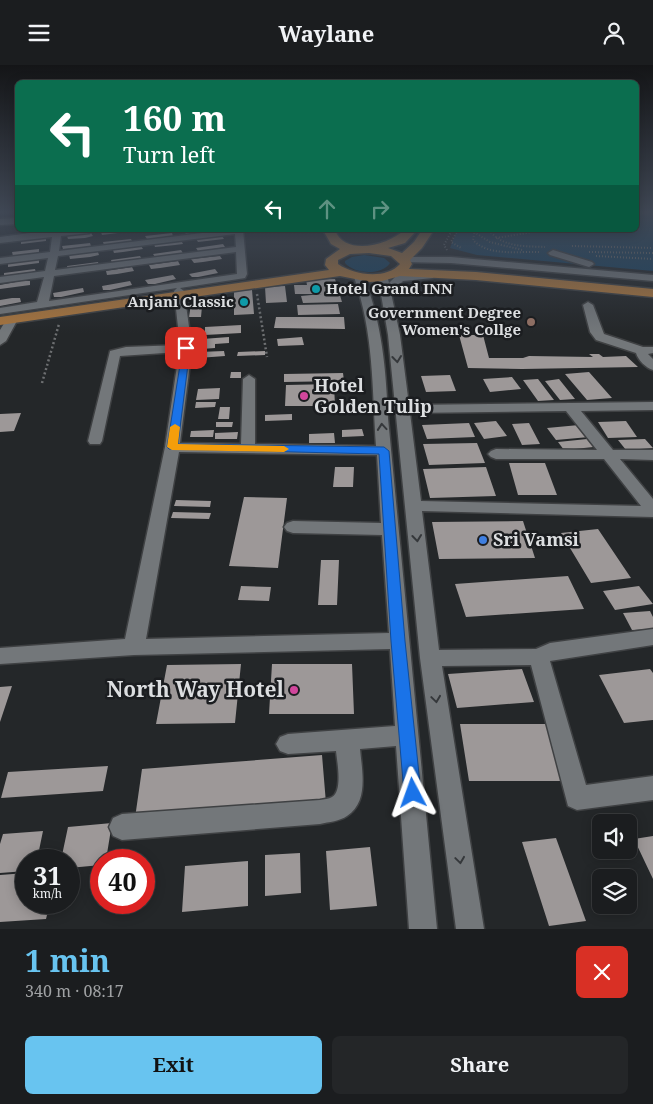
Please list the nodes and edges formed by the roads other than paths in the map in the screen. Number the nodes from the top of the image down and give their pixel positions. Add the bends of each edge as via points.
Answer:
1 (74, 252) edge
2 (216, 252) edge
3 (241, 252) edge
4 (327, 252) edge
5 (345, 252) edge
6 (390, 252) edge
7 (412, 252) edge
8 (557, 252) edge
9 (54, 255) junction
10 (0, 261) edge
11 (589, 264) dead end
12 (335, 266) junction
13 (397, 270) junction
14 (50, 274) junction
15 (476, 276) junction
16 (359, 277) junction
17 (653, 278) edge
18 (0, 281) edge
19 (653, 286) edge
20 (180, 293) junction
21 (653, 293) edge
22 (42, 305) junction
23 (588, 305) dead end
24 (0, 311) edge
25 (4, 319) edge
26 (0, 341) edge
27 (186, 348) junction
28 (648, 351) edge
29 (653, 366) edge
30 (249, 379) dead end
31 (653, 406) edge
32 (570, 407) junction
33 (403, 409) junction
34 (95, 441) dead end
35 (172, 447) junction
36 (248, 448) junction
37 (384, 451) junction
38 (496, 454) dead end
39 (608, 455) junction
40 (653, 455) edge
41 (414, 506) junction
42 (653, 511) edge
43 (293, 527) dead end
44 (391, 529) junction
45 (653, 637) edge
46 (398, 641) junction
47 (134, 647) junction
48 (0, 656) edge
49 (539, 657) junction
50 (430, 658) junction
51 (408, 735) junction
52 (347, 740) junction
53 (288, 744) dead end
54 (653, 788) edge
55 (122, 827) dead end
56 (423, 929) edge
57 (470, 929) edge

1 - 9 street
2 - 14 street
3 - 22 street via 242,273 236,277
4 - 12 main road
5 - 12 main road via 336,255
6 - 13 main road
7 - 13 main road
8 - 11 street
9 - 10 street
9 - 14 street
12 - 16 main road
12 - 20 main road
12 - 20 main road via 256,284
13 - 15 main road
13 - 15 street via 400,278
13 - 16 main road
13 - 17 street via 452,260
13 - 19 main road
13 -> 33 street via 394,335
14 - 18 street
14 - 22 street
15 - 21 main road
37 -> 16 street via 376,332
20 - 25 main road
20 - 25 main road
20 - 27 street
22 - 24 street
23 - 28 street via 600,337
25 - 26 street
27 - 34 street via 114,354
27 - 35 street
28 - 29 street via 642,355
30 - 36 street
31 - 32 street
32 - 33 street
32 - 39 street
33 - 41 street
35 - 36 street
35 - 47 street
36 - 37 street
37 - 44 street
38 - 39 street
39 - 40 street
39 - 42 street
41 - 42 street
41 -> 50 street
43 - 44 street
44 - 46 street
45 - 49 street via 550,651
46 - 47 street
46 - 51 street
47 - 48 street
49 - 50 street
49 - 54 street via 577,798
50 -> 57 street
51 - 52 street
51 - 56 street
52 - 53 street
52 - 55 street via 351,779 348,799 338,808

